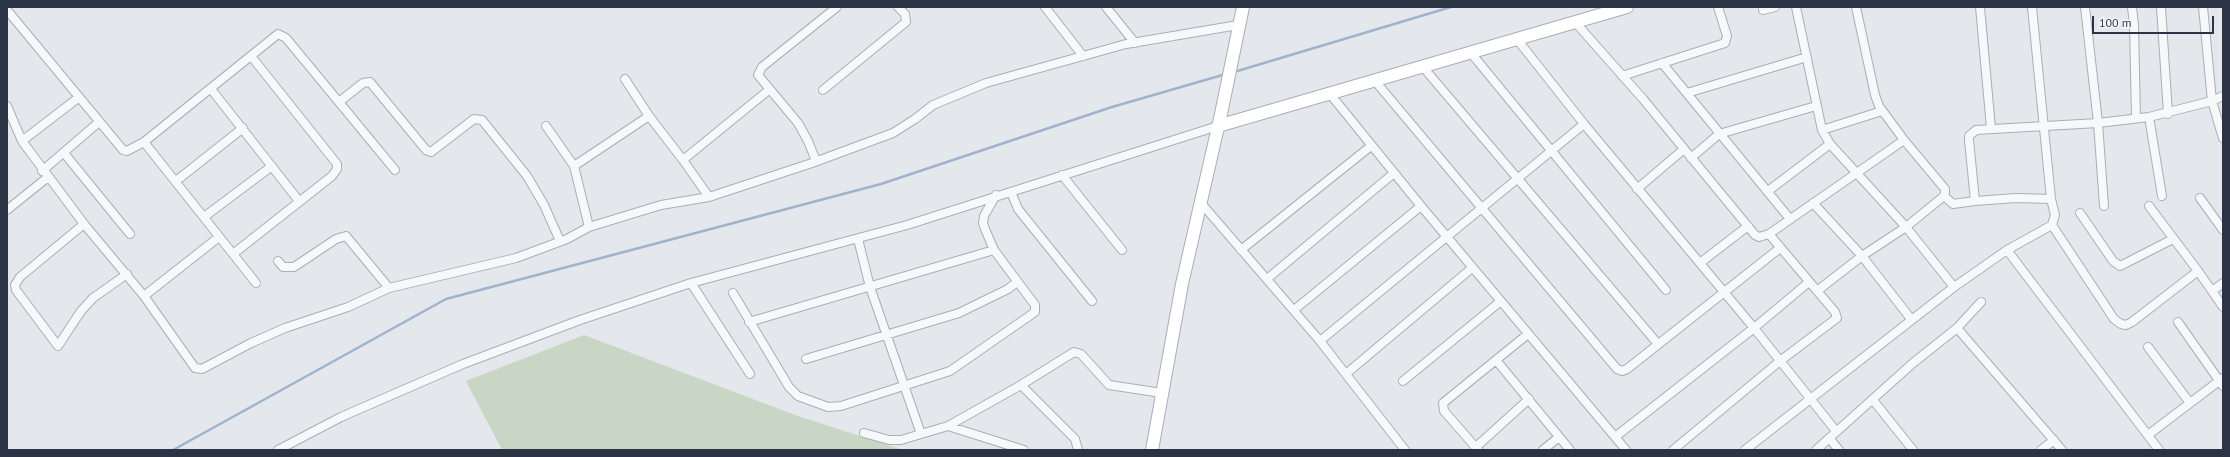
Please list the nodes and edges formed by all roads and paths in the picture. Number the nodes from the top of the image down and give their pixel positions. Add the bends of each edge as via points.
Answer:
1 (837, 7) edge
2 (898, 7) edge
3 (1045, 7) edge
4 (1106, 7) edge
5 (1243, 7) edge
6 (1627, 7) edge
7 (1718, 7) edge
8 (1775, 7) edge
9 (1796, 7) edge
10 (1856, 7) edge
11 (1980, 7) edge
12 (2032, 7) edge
13 (2085, 7) edge
14 (2132, 7) edge
15 (2161, 7) edge
16 (2203, 7) edge
17 (1763, 10) dead end
18 (8, 12) edge
19 (1575, 22) junction
20 (1237, 30) junction
21 (1516, 38) junction
22 (1135, 43) junction
23 (1471, 53) junction
24 (252, 56) junction
25 (1083, 56) junction
26 (1807, 57) junction
27 (1662, 63) junction
28 (1423, 68) junction
29 (1622, 76) junction
30 (625, 79) dead end
31 (1375, 81) junction
32 (211, 89) junction
33 (770, 89) junction
34 (823, 90) dead end
35 (1330, 94) junction
36 (1687, 94) junction
37 (2223, 96) edge
38 (78, 98) junction
39 (2212, 101) junction
40 (339, 102) junction
41 (7, 106) edge
42 (1816, 106) junction
43 (1882, 111) junction
44 (2168, 114) junction
45 (649, 116) junction
46 (2149, 117) junction
47 (2136, 118) junction
48 (99, 122) junction
49 (2098, 123) junction
50 (1584, 124) junction
51 (2044, 125) junction
52 (546, 126) dead end
53 (1218, 126) junction
54 (243, 128) junction
55 (1991, 128) junction
56 (1822, 130) junction
57 (1719, 134) junction
58 (2223, 138) edge
59 (1904, 140) junction
60 (22, 141) junction
61 (144, 142) junction
62 (1830, 144) junction
63 (1371, 146) junction
64 (1684, 149) junction
65 (1552, 151) junction
66 (64, 153) junction
67 (1691, 158) junction
68 (683, 160) junction
69 (816, 161) junction
70 (272, 166) junction
71 (574, 166) junction
72 (395, 170) dead end
73 (1394, 173) junction
74 (45, 174) junction
75 (1856, 174) junction
76 (1062, 175) junction
77 (1518, 179) junction
78 (176, 181) junction
79 (1637, 189) junction
80 (1768, 191) junction
81 (1011, 192) junction
82 (996, 195) junction
83 (1944, 196) junction
84 (2162, 196) dead end
85 (709, 197) junction
86 (2200, 198) dead end
87 (2051, 199) junction
88 (299, 201) junction
89 (1975, 201) junction
90 (1200, 203) junction
91 (1813, 203) junction
92 (1421, 206) junction
93 (2104, 206) dead end
94 (2149, 206) dead end
95 (1482, 207) junction
96 (7, 210) edge
97 (2080, 213) dead end
98 (204, 217) junction
99 (1790, 219) junction
100 (84, 224) junction
101 (2052, 225) junction
102 (1748, 226) junction
103 (1906, 226) junction
104 (588, 227) junction
105 (2223, 230) edge
106 (130, 234) dead end
107 (1769, 234) junction
108 (1446, 236) junction
109 (219, 237) junction
110 (858, 239) junction
111 (2173, 239) junction
112 (560, 241) junction
113 (1780, 248) junction
114 (994, 250) junction
115 (1122, 250) dead end
116 (1241, 250) junction
117 (2007, 250) junction
118 (233, 254) junction
119 (1862, 256) junction
120 (278, 261) dead end
121 (1700, 263) junction
122 (1472, 268) junction
123 (2198, 271) junction
124 (127, 274) junction
125 (1267, 279) junction
126 (1017, 282) junction
127 (1809, 282) junction
128 (256, 283) dead end
129 (692, 283) junction
130 (2223, 283) edge
131 (1954, 286) junction
132 (870, 287) junction
133 (389, 288) junction
134 (1666, 290) dead end
135 (2212, 291) junction
136 (1723, 292) junction
137 (1817, 292) junction
138 (733, 293) dead end
139 (144, 296) junction
140 (1092, 301) dead end
141 (1501, 301) junction
142 (1981, 302) dead end
143 (2223, 307) edge
144 (1294, 310) junction
145 (1911, 319) junction
146 (750, 322) junction
147 (2178, 322) dead end
148 (1754, 328) junction
149 (1957, 328) junction
150 (1528, 334) junction
151 (888, 335) junction
152 (1320, 340) junction
153 (1658, 344) junction
154 (2148, 347) dead end
155 (806, 359) dead end
156 (1496, 360) junction
157 (1780, 361) junction
158 (1347, 373) junction
159 (750, 374) dead end
160 (1403, 381) dead end
161 (2222, 382) edge
162 (905, 384) junction
163 (1021, 385) junction
164 (1162, 393) junction
165 (1810, 398) junction
166 (1529, 399) junction
167 (1873, 400) junction
168 (2190, 403) junction
169 (948, 426) junction
170 (1836, 431) junction
171 (864, 433) dead end
172 (921, 434) junction
173 (2148, 435) junction
174 (1559, 437) junction
175 (1615, 437) junction
176 (1829, 438) junction
177 (2054, 440) junction
178 (1477, 449) edge
179 (278, 450) edge
180 (1024, 450) edge
181 (1078, 450) edge
182 (1152, 450) edge
183 (1405, 450) edge
184 (1543, 450) edge
185 (1570, 450) edge
186 (1626, 450) edge
187 (1673, 450) edge
188 (1745, 450) edge
189 (1816, 450) edge
190 (1839, 450) edge
191 (1913, 450) edge
192 (2041, 450) edge
193 (2062, 450) edge
194 (2159, 450) edge

1 - 33 street via 759,71 760,78
2 - 34 street via 906,22
3 - 25 street
4 - 22 street
5 - 20 main road
6 - 19 main road
7 - 27 street via 1727,36 1725,43
8 - 17 street
9 - 26 street
10 - 43 street via 1875,95
11 - 55 street
12 - 51 street
13 - 49 street
14 - 47 street
15 - 44 street
16 - 39 street
18 - 38 street
19 - 21 main road
19 - 29 street
20 - 22 street
20 - 53 main road
21 - 23 main road
21 - 50 street
22 - 25 street
23 - 28 main road
23 - 65 street
24 - 32 street
24 - 40 street via 278,34 283,36
24 - 88 street via 337,164 332,176
25 - 69 street via 986,83 937,103 893,133
26 - 36 street
26 - 42 street
27 - 29 street
27 - 36 street
28 - 31 main road
28 - 77 street
29 - 64 street
30 - 45 street
31 - 35 main road
31 - 95 street
32 - 54 street
32 - 61 street
33 - 68 street
33 - 69 street via 798,123
35 - 53 main road
35 - 63 street
36 - 57 street
37 - 39 street
38 - 48 street
38 - 60 street
39 - 44 street
39 - 58 street
40 - 72 street
40 - 112 street via 363,82 370,82 426,150 431,152 474,119 482,120 527,176
41 - 60 street
42 - 56 street
42 - 57 street
43 - 56 street
43 - 59 street
44 - 46 street
45 - 68 street
45 - 71 street
46 - 47 street
46 - 84 street
47 - 49 street
48 - 61 street via 123,150 127,151
48 - 66 street
49 - 51 street
49 - 93 street
50 - 65 street
50 - 79 street
51 - 55 street
51 - 87 street
52 - 71 street
53 - 76 street
53 - 90 main road
54 - 70 street
54 - 78 street
55 - 89 street via 1976,130 1969,136
56 - 62 street
57 - 67 street
57 - 80 street
59 - 75 street
59 - 83 street via 1945,189
60 - 74 street
61 - 78 street
62 - 75 street
62 - 80 street
63 - 73 street
63 - 116 street
64 - 67 street
64 - 79 street
65 - 77 street
65 - 134 street
66 - 74 street
66 - 106 street
67 - 102 street
68 - 85 street
69 - 85 street
70 - 88 street
70 - 98 street
71 - 104 street
73 - 92 street
73 - 125 street
74 - 96 street
74 - 100 street
75 - 91 street
75 - 103 street
76 - 81 street
76 - 115 street
77 - 95 street
77 - 153 street
78 - 98 street
79 - 121 street
80 - 99 street
81 - 82 street
81 - 140 street via 1018,209
82 - 110 street
82 - 114 street via 987,209 983,223
83 - 89 street via 1954,204
83 - 103 street
85 - 104 street via 661,205
86 - 105 street
87 - 89 street
87 - 101 street via 2055,215
88 - 118 street
90 - 116 street
90 - 164 main road
91 - 99 street
91 - 119 street
92 - 108 street
92 - 144 street
94 - 111 street
95 - 108 street
95 - 153 street via 1617,369 1627,369
97 - 111 street via 2113,261 2120,266
98 - 109 street
99 - 107 street
100 - 124 street
100 - 124 street via 20,277 15,284 16,290 58,346 81,311 93,298
101 - 117 street
101 - 123 street via 2114,319 2121,324 2132,322
102 - 107 street via 1759,237
102 - 121 street
103 - 119 street
103 - 131 street
104 - 112 street
107 - 113 street
108 - 122 street
108 - 152 street
109 - 118 street
109 - 139 street
110 - 129 street
110 - 132 street
111 - 123 street
112 - 133 street via 516,258
113 - 127 street
113 - 136 street
114 - 126 street
114 - 132 street
116 - 125 street
117 - 131 street
117 - 173 street
118 - 128 street
119 - 137 street
119 - 145 street
120 - 133 street via 283,267 294,267 336,239 346,236
121 - 136 street
122 - 141 street
122 - 158 street
123 - 135 street
124 - 139 street
125 - 144 street
126 - 151 street via 959,313
126 - 162 street via 1035,305 1033,314 950,371
127 - 137 street
127 - 148 street
129 - 159 street
129 - 179 street via 580,320 463,364 341,417
130 - 135 street
131 - 145 street
132 - 146 street
132 - 151 street
133 - 139 street via 348,307 285,328 202,369 195,368
135 - 143 street
136 - 148 street
136 - 153 street
137 - 157 street via 1835,312 1837,318
138 - 146 street
141 - 150 street
141 - 160 street
142 - 149 street
144 - 152 street
145 - 165 street
146 - 162 street via 789,387 798,396 833,407
147 - 161 street
148 - 157 street
148 - 175 street
149 - 167 street via 1913,363
149 - 177 street
150 - 156 street
150 - 175 street
151 - 155 street
151 - 162 street
152 - 158 street
154 - 168 street
156 - 166 street
156 - 178 street via 1443,403 1444,411
157 - 165 street
157 - 187 street
158 - 183 street
161 - 168 street
162 - 172 street
163 - 164 street via 1072,353 1078,352 1109,385
163 - 169 street
163 - 181 street via 1075,439
164 - 182 main road
165 - 170 street
165 - 188 street
166 - 174 street
166 - 178 street
167 - 170 street
167 - 191 street
168 - 173 street
169 - 172 street
169 - 180 street
170 - 176 street
171 - 172 street via 889,440 902,440
173 - 194 street
174 - 184 street
174 - 185 street
175 - 186 street
176 - 189 street
176 - 190 street
177 - 192 street
177 - 193 street

